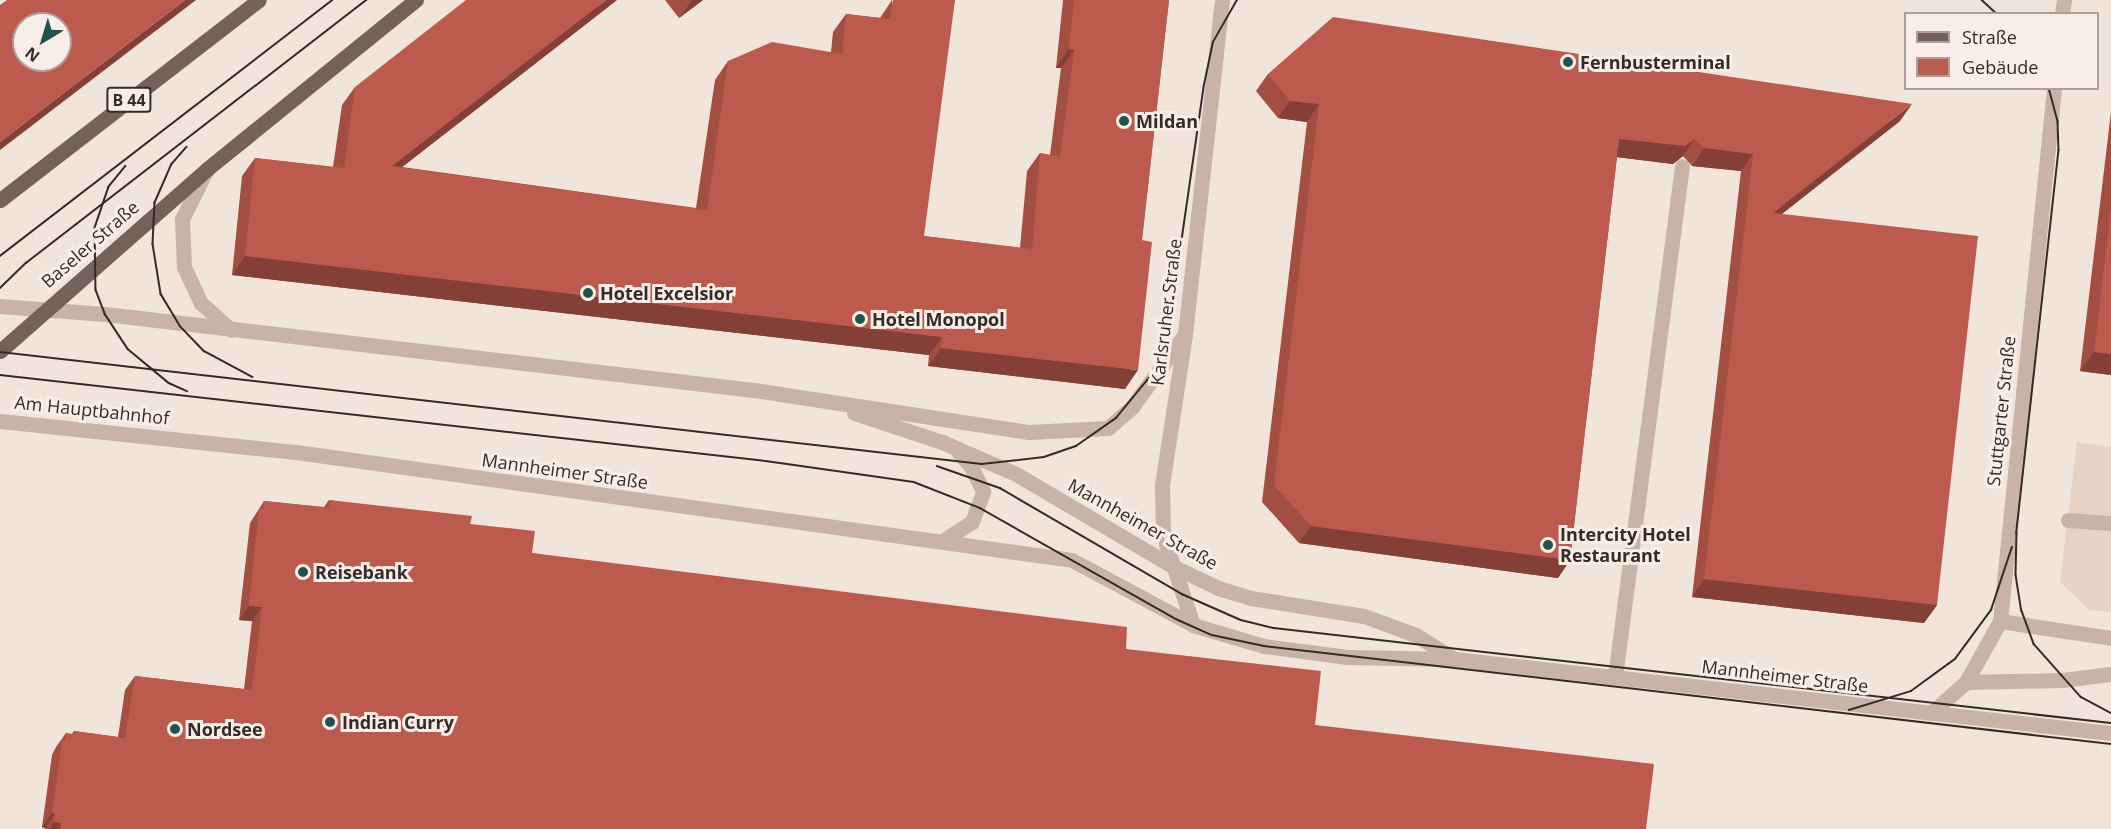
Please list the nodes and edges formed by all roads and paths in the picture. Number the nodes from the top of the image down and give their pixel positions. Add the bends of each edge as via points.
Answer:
1 (259, 0) edge
2 (416, 0) edge
3 (1222, 0) edge
4 (2054, 90) edge
5 (1682, 166) edge
6 (207, 170) junction
7 (0, 200) edge
8 (0, 306) edge
9 (43, 309) junction
10 (231, 330) junction
11 (1185, 334) junction
12 (0, 351) edge
13 (754, 390) junction
14 (0, 421) edge
15 (181, 438) joint
16 (955, 447) junction
17 (2068, 520) dead end
18 (2111, 523) edge
19 (944, 540) junction
20 (1174, 567) junction
21 (2000, 621) junction
22 (1193, 625) junction
23 (2111, 638) edge
24 (1454, 658) junction
25 (2111, 674) edge
26 (1615, 677) junction
27 (1966, 682) junction
28 (1931, 713) junction
29 (2111, 733) edge

1 - 7 main road, B 44
2 - 6 main road, Baseler Straße
3 - 11 street, Karlsruher Straße
4 - 21 street, Stuttgarter Straße
5 - 26 street
6 - 9 main road, Baseler Straße
6 - 10 street, Baseler Straße via 182,219 184,267 201,303
8 - 9 street, Mannheimer Straße
9 - 10 street, Mannheimer Straße
9 - 12 main road, Baseler Straße
10 - 13 street, Mannheimer Straße
11 - 13 street, Mannheimer Straße via 1131,407 1101,429 1029,432
11 - 20 street, Karlsruher Straße via 1162,485 1163,534
13 - 16 street, Mannheimer Straße via 847,410
14 - 15 street, Am Hauptbahnhof
15 - 19 street, Mannheimer Straße
16 - 19 street via 972,468 982,491 972,522
16 - 20 street, Mannheimer Straße via 1016,474
17 - 18 street
19 - 22 street, Mannheimer Straße via 1072,560
20 - 22 street, Karlsruher Straße
20 - 24 street, Mannheimer Straße via 1218,588 1251,598 1364,616 1416,635
21 - 23 street
21 - 27 street, Stuttgarter Straße
22 - 24 street, Mannheimer Straße via 1264,646 1303,652 1347,657
24 - 26 street, Mannheimer Straße
25 - 27 street via 2062,680
26 - 28 street, Mannheimer Straße
27 - 28 street, Stuttgarter Straße
28 - 29 street, Mannheimer Straße

